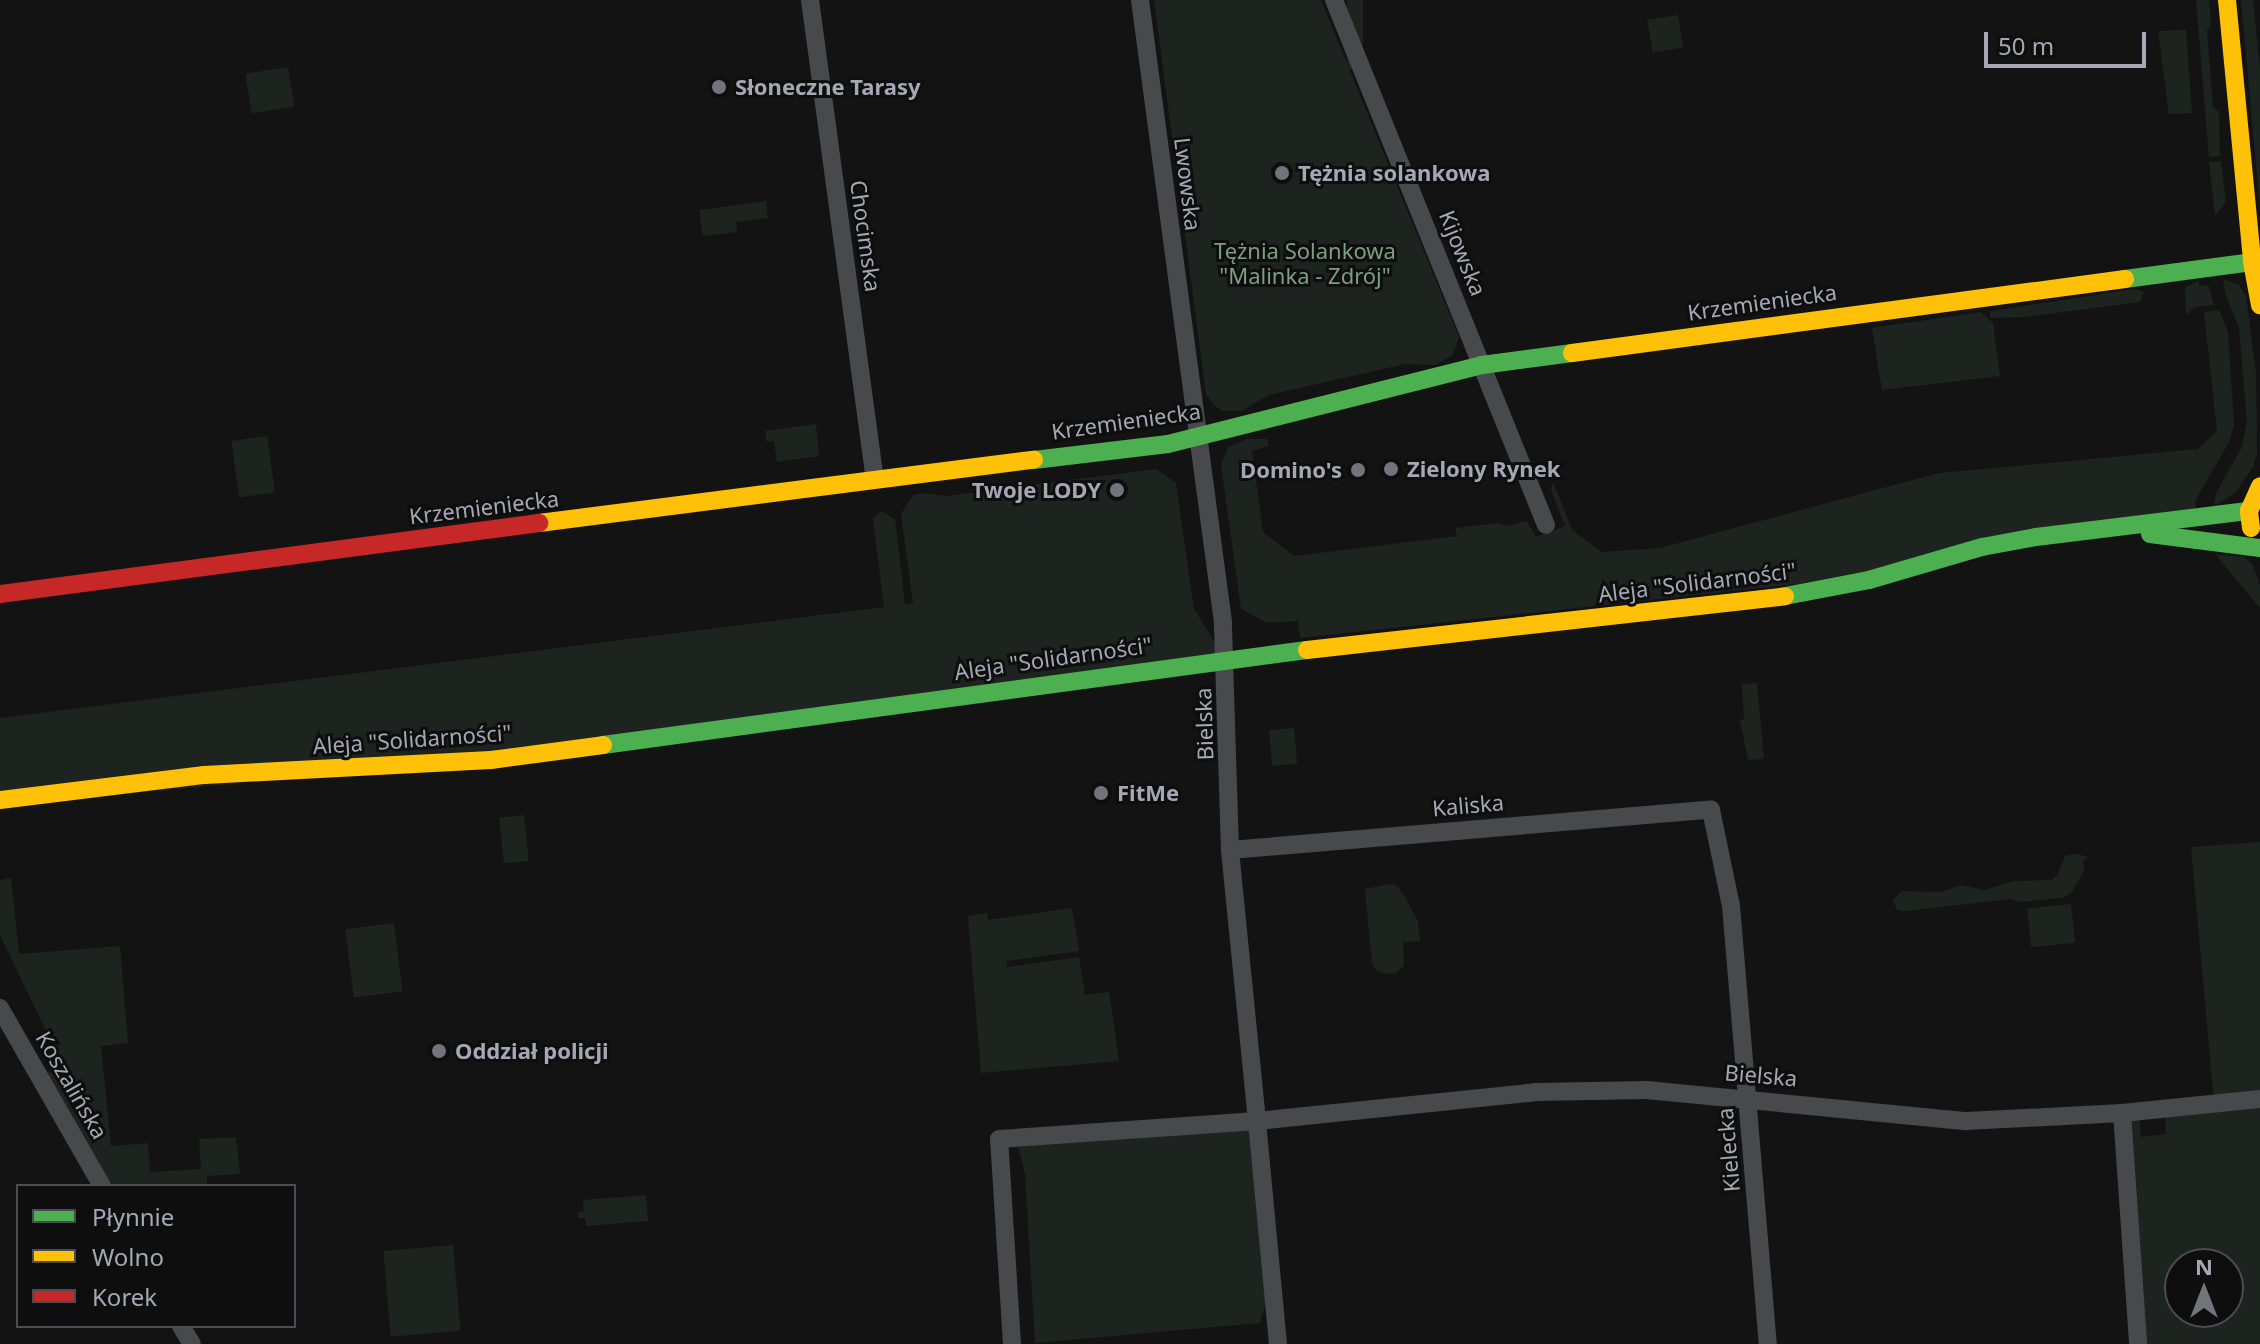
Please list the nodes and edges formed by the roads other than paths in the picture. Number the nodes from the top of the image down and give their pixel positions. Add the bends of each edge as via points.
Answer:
1 (810, 0) edge
2 (1140, 0) edge
3 (1334, 0) edge
4 (2227, 0) edge
5 (2252, 262) junction
6 (2260, 305) edge
7 (1482, 365) junction
8 (1196, 437) junction
9 (875, 478) junction
10 (2260, 486) edge
11 (2249, 511) junction
12 (1546, 525) dead end
13 (2107, 530) junction
14 (2260, 547) edge
15 (0, 594) edge
16 (1225, 659) junction
17 (0, 800) edge
18 (1711, 810) joint
19 (1230, 850) junction
20 (0, 1008) edge
21 (1748, 1098) junction
22 (2260, 1099) edge
23 (2122, 1113) junction
24 (1257, 1121) junction
25 (101, 1184) edge
26 (1012, 1344) edge
27 (1278, 1344) edge
28 (1768, 1344) edge
29 (2138, 1344) edge

1 - 9 street, Chocimska
2 - 8 street, Lwowska
3 - 7 street, Kijowska
4 - 5 street
5 - 6 street
5 - 7 street, Krzemieniecka
7 - 8 street, Krzemieniecka
7 - 12 street, Kijowska
8 - 9 street, Krzemieniecka
8 - 16 street, Lwowska
9 - 15 street, Krzemieniecka
10 - 11 street
11 - 13 street, Aleja "Solidarności"
11 - 14 street
13 - 14 street, Aleja "Solidarności"
13 - 16 street, Aleja "Solidarności" via 1982,547 1869,580 1760,601
16 - 17 street, Aleja "Solidarności" via 491,760 204,775
16 - 19 street, Bielska
18 - 19 street, Kaliska
18 - 21 street, Kielecka via 1731,906
19 - 24 street, Bielska
20 - 25 street, Koszalińska
21 - 23 street, Bielska via 1966,1121
21 - 24 street, Bielska via 1647,1090 1536,1092
21 - 28 street, Kielecka
22 - 23 street, Bielska
23 - 29 street
24 - 26 street via 999,1139
24 - 27 street, Bielska

